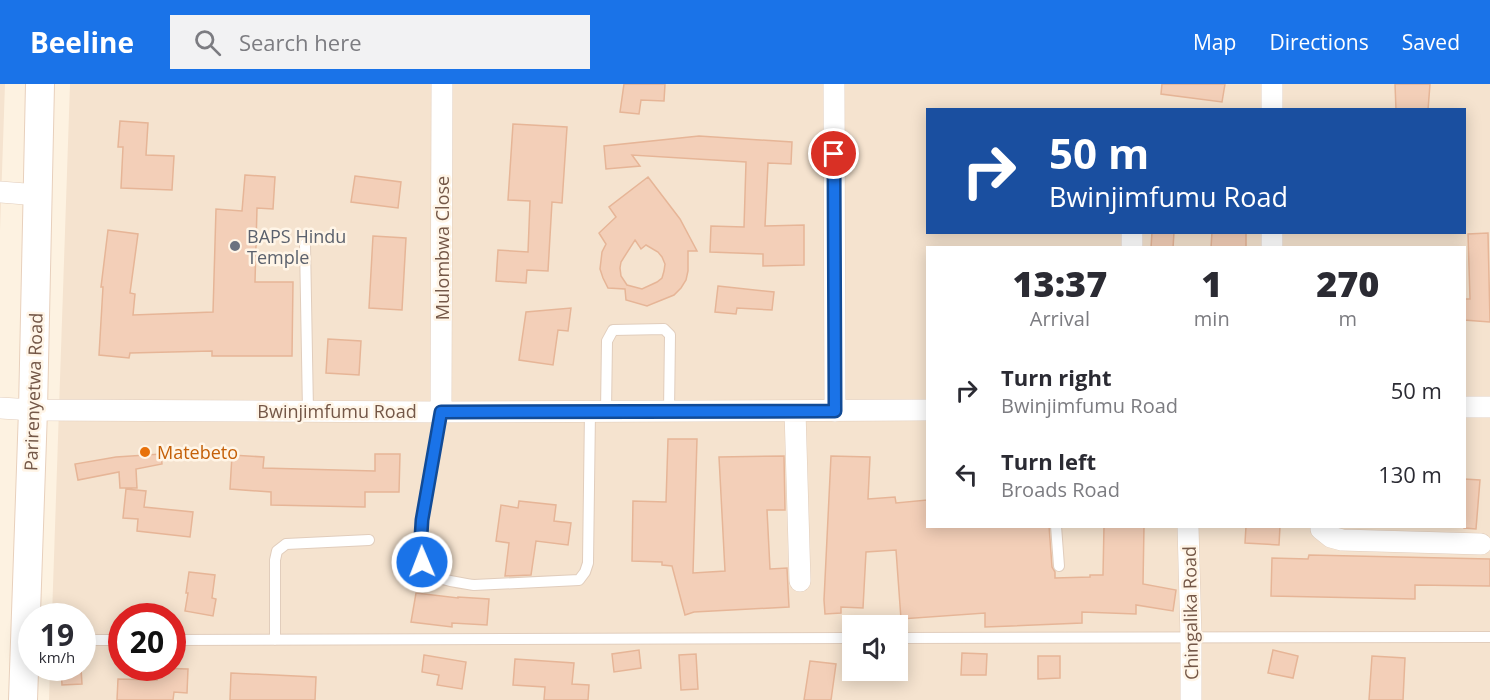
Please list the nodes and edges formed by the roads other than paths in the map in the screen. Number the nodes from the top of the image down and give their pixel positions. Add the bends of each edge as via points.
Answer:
1 (40, 84) edge
2 (442, 84) edge
3 (834, 84) edge
4 (1272, 84) edge
5 (1272, 108) edge
6 (0, 192) edge
7 (38, 195) junction
8 (305, 244) dead end
9 (1466, 407) edge
10 (1490, 407) edge
11 (0, 408) edge
12 (33, 410) junction
13 (926, 410) edge
14 (308, 411) junction
15 (598, 411) junction
16 (669, 411) junction
17 (795, 411) junction
18 (835, 411) junction
19 (441, 412) junction
20 (1056, 528) edge
21 (1188, 528) edge
22 (1321, 528) edge
23 (369, 540) dead end
24 (1481, 544) dead end
25 (1059, 566) dead end
26 (800, 581) dead end
27 (29, 603) edge
28 (1490, 637) edge
29 (842, 638) edge
30 (908, 638) edge
31 (1191, 638) junction
32 (186, 640) edge
33 (275, 640) junction
34 (24, 681) edge
35 (22, 700) edge
36 (1191, 700) edge

1 - 7 main road, Parirenyetwa Road
2 - 19 street, Mulombwa Close
3 - 18 street
4 - 5 street
6 - 7 street
7 - 12 main road, Parirenyetwa Road
8 - 14 lane
9 - 10 street
11 - 12 street, Bwinjimfumu Road
12 - 14 street, Bwinjimfumu Road
12 - 27 main road, Parirenyetwa Road
13 - 18 street, Bwinjimfumu Road
14 - 19 street, Bwinjimfumu Road
15 - 16 street, Bwinjimfumu Road
15 - 16 lane via 607,340 613,330 664,329 670,335
15 - 19 street, Bwinjimfumu Road
15 - 19 lane via 585,572 579,580 474,585 434,576 422,562 420,552
16 - 17 street, Bwinjimfumu Road
17 - 18 street, Bwinjimfumu Road
17 - 26 street
20 - 25 lane
21 - 31 street, Chingalika Road
22 - 24 street via 1342,540
23 - 33 lane via 286,544 277,551
28 - 31 lane
29 - 33 lane
30 - 31 lane
31 - 36 street, Chingalika Road
32 - 33 lane
34 - 35 main road, Parirenyetwa Road

